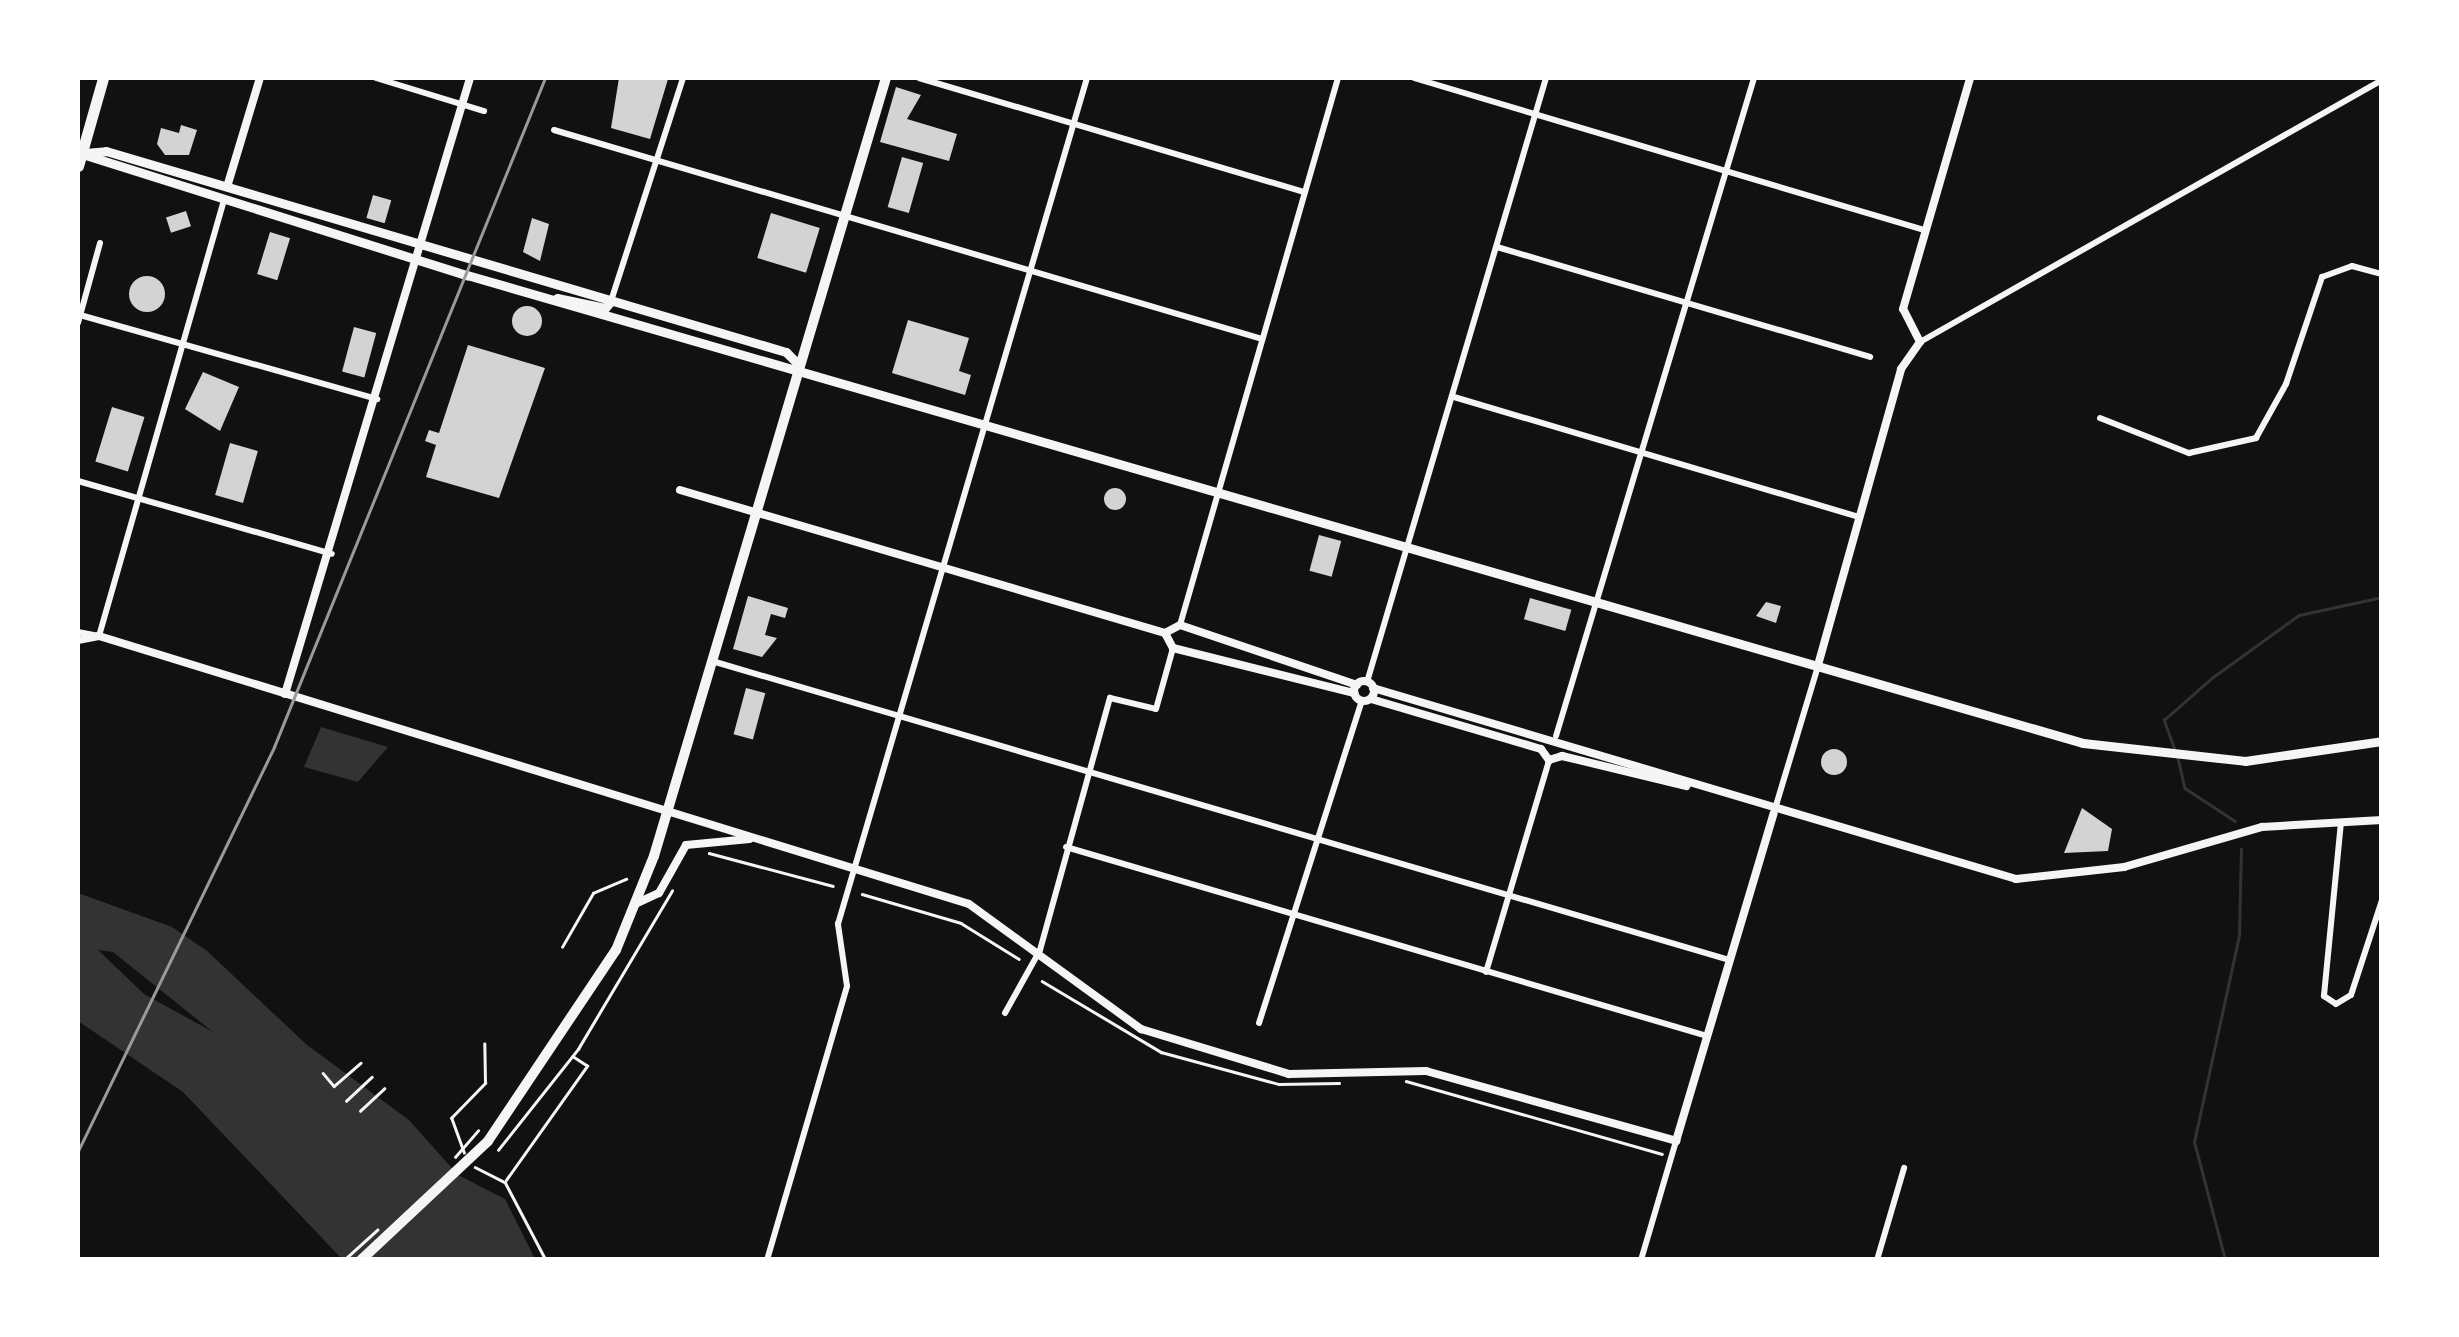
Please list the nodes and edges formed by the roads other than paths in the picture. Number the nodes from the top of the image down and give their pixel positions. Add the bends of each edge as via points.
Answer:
1 (103, 78) edge
2 (260, 78) edge
3 (376, 78) edge
4 (470, 78) edge
5 (683, 78) edge
6 (886, 78) edge
7 (919, 78) edge
8 (1087, 78) edge
9 (1338, 78) edge
10 (1414, 78) edge
11 (1546, 78) edge
12 (1754, 78) edge
13 (1955, 78) edge
14 (1969, 80) edge
15 (2382, 80) edge
16 (462, 103) junction
17 (484, 111) dead end
18 (1536, 113) junction
19 (1074, 123) junction
20 (554, 130) dead end
21 (79, 157) edge
22 (659, 161) junction
23 (1726, 171) junction
24 (227, 187) junction
25 (1305, 192) junction
26 (224, 199) junction
27 (845, 216) junction
28 (1924, 230) junction
29 (100, 243) dead end
30 (422, 244) junction
31 (1497, 248) junction
32 (418, 259) junction
33 (1030, 270) junction
34 (2382, 274) edge
35 (550, 299) junction
36 (611, 301) junction
37 (1687, 302) junction
38 (79, 319) edge
39 (1262, 339) junction
40 (1920, 342) junction
41 (183, 344) junction
42 (1870, 358) dead end
43 (799, 365) junction
44 (1454, 397) junction
45 (377, 399) junction
46 (2100, 418) dead end
47 (986, 420) junction
48 (1642, 453) junction
49 (78, 481) edge
50 (1219, 489) junction
51 (680, 490) dead end
52 (138, 499) junction
53 (756, 511) junction
54 (1858, 517) junction
55 (1409, 545) junction
56 (332, 554) junction
57 (942, 567) junction
58 (1598, 600) junction
59 (1184, 628) junction
60 (78, 632) edge
61 (1164, 633) junction
62 (99, 636) junction
63 (78, 640) edge
64 (1184, 646) junction
65 (1173, 648) junction
66 (710, 661) junction
67 (1818, 665) junction
68 (1363, 687) junction
69 (285, 694) junction
70 (1366, 700) junction
71 (898, 717) junction
72 (1552, 737) junction
73 (2382, 741) edge
74 (1564, 744) junction
75 (1541, 749) junction
76 (1562, 756) junction
77 (1550, 760) junction
78 (1088, 773) junction
79 (1691, 786) junction
80 (667, 811) junction
81 (1774, 813) junction
82 (2382, 820) edge
83 (2341, 821) junction
84 (750, 840) junction
85 (1320, 841) junction
86 (1066, 847) junction
87 (854, 870) junction
88 (1509, 896) junction
89 (2382, 900) edge
90 (635, 904) junction
91 (1294, 916) junction
92 (1040, 950) junction
93 (1729, 960) junction
94 (1486, 972) junction
95 (1005, 1013) dead end
96 (1259, 1022) dead end
97 (1707, 1036) junction
98 (1676, 1141) junction
99 (1904, 1168) dead end
100 (361, 1260) edge
101 (767, 1260) edge
102 (1640, 1260) edge
103 (1877, 1260) edge

1 - 21 highway
2 - 24 street
3 - 16 street
4 - 16 street
5 - 22 street
6 - 27 main road
7 - 19 street
8 - 19 street
9 - 25 street
10 - 18 street
11 - 18 street
12 - 23 street
13 - 14 street
14 - 28 street
15 - 40 street
16 - 17 street
16 - 30 street
18 - 23 street
18 - 31 street
19 - 25 street
19 - 33 street
20 - 22 street
21 - 24 main road via 106,151
21 - 26 main road
22 - 27 street
22 - 36 street
23 - 28 street
23 - 37 street
24 - 30 main road
25 - 39 street
26 - 32 main road
26 - 41 street
27 - 33 street
27 - 43 main road
28 - 40 street via 1903,309
29 - 38 street
30 - 32 street
30 - 36 main road
31 - 37 street
31 - 44 street
32 - 35 main road
32 - 45 street
33 - 39 street
33 - 47 street
34 - 46 street via 2335,269 2311,295 2286,384 2256,438 2189,453
35 - 36 main road via 605,308
35 - 43 main road
36 - 43 main road via 786,352
37 - 42 street
37 - 48 street
38 - 41 street
39 - 50 street
40 - 54 street via 1901,369
41 - 45 street
41 - 52 street
43 - 47 main road
43 - 53 main road
44 - 48 street
44 - 55 street
45 - 56 street
47 - 50 main road
47 - 57 street
48 - 54 street
48 - 58 street
49 - 52 street
50 - 55 main road
50 - 59 street
51 - 53 street
52 - 56 street
52 - 62 street
53 - 57 street
53 - 66 main road
54 - 67 street
55 - 58 main road
55 - 68 street
56 - 69 street
57 - 61 street
57 - 71 street
58 - 67 main road
58 - 72 street
59 - 61 street
59 - 64 street
59 - 68 street
60 - 62 street
61 - 65 street
62 - 63 street
62 - 69 street
64 - 65 street
64 - 68 street
65 - 78 street via 1156,708 1110,698
66 - 71 street
66 - 80 main road
67 - 73 main road via 2158,758 2299,757
67 - 81 street
68 - 70 street
68 - 70 street
68 - 72 street
69 - 80 street
70 - 75 street
70 - 85 street
71 - 78 street
71 - 87 street
72 - 74 street
72 - 75 street
74 - 76 street
74 - 79 street
75 - 77 street
76 - 77 street
76 - 79 street
77 - 88 street
78 - 85 street
78 - 86 street
79 - 81 street
80 - 84 street
80 - 90 main road
81 - 83 street via 2016,880 2124,867 2262,827
81 - 93 street
82 - 83 street
83 - 89 street via 2324,996 2336,1004 2351,995
84 - 87 street
84 - 90 street via 686,845 659,893
85 - 88 street
85 - 91 street
86 - 91 street
86 - 92 street
87 - 92 street via 969,904
87 - 101 street via 837,940 846,986
88 - 93 street
88 - 94 street
90 - 100 main road via 565,1039 493,1145
91 - 94 street
91 - 96 street
92 - 95 street
92 - 98 street via 1141,1028 1289,1074 1426,1072
93 - 97 street
94 - 97 street
97 - 98 street
98 - 102 street
99 - 103 street

